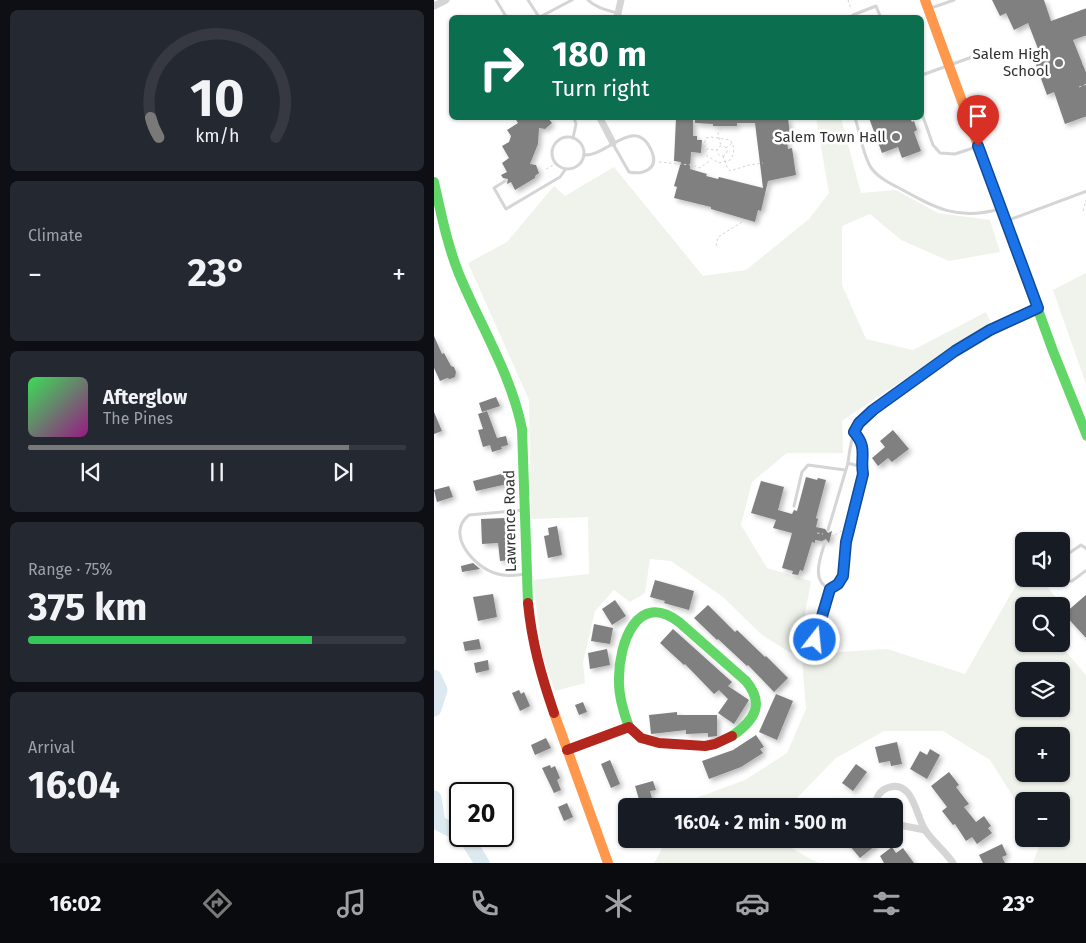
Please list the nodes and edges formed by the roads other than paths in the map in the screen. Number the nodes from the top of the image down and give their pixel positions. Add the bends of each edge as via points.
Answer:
1 (446, 0) edge
2 (496, 0) edge
3 (528, 0) edge
4 (572, 0) edge
5 (588, 0) edge
6 (621, 0) edge
7 (954, 0) edge
8 (927, 4) edge
9 (434, 6) edge
10 (505, 15) edge
11 (537, 15) edge
12 (542, 15) edge
13 (618, 15) edge
14 (855, 15) edge
15 (880, 15) edge
16 (986, 52) dead end
17 (948, 66) junction
18 (924, 74) edge
19 (575, 120) edge
20 (601, 120) edge
21 (856, 120) edge
22 (924, 120) edge
23 (573, 138) junction
24 (613, 143) junction
25 (978, 146) junction
26 (584, 156) junction
27 (565, 170) junction
28 (434, 182) edge
29 (505, 182) dead end
30 (1086, 191) edge
31 (1001, 208) junction
32 (1006, 221) junction
33 (1038, 308) junction
34 (854, 432) junction
35 (1086, 436) edge
36 (848, 463) junction
37 (862, 467) junction
38 (845, 470) junction
39 (794, 506) dead end
40 (525, 510) junction
41 (828, 530) dead end
42 (824, 542) dead end
43 (1086, 549) edge
44 (1070, 553) edge
45 (1086, 570) edge
46 (526, 574) junction
47 (1070, 581) edge
48 (830, 589) junction
49 (815, 640) dead end
50 (629, 727) junction
51 (567, 750) junction
52 (877, 798) edge
53 (903, 826) edge
54 (925, 830) junction
55 (608, 863) edge
56 (953, 863) edge

1 - 9 street
2 - 10 lane
3 - 11 lane
4 - 12 lane
5 - 13 lane
6 - 13 street
7 - 8 lane
8 - 17 street
14 - 15 lane via 876,6
16 - 17 lane
17 - 18 lane
17 - 25 street
19 - 23 lane
20 - 24 street
21 - 31 lane via 873,171 888,182 948,212 978,214
22 - 25 lane via 933,145 940,152 955,154
23 - 26 lane via 582,145
23 - 27 lane via 564,138 554,144 555,164
24 - 24 lane via 629,172 642,173 651,168 653,156 641,139 628,136
24 - 26 lane via 597,153
25 - 31 street
26 - 27 lane via 576,168
27 - 29 lane via 506,209 494,188
28 - 40 street, Lawrence Road via 459,273 518,409 522,428
30 - 32 lane
31 - 32 street
32 - 33 street
33 - 34 lane via 990,330 955,351 873,410
33 - 35 street
34 - 36 lane
34 - 37 lane via 864,451
36 - 37 lane
36 - 38 lane
37 - 48 lane via 846,542 843,576
38 - 39 lane via 808,465 802,472
38 - 41 lane
40 - 46 street, Lawrence Road
40 - 46 lane via 469,515 464,520 460,537 468,555 492,572
42 - 48 lane via 818,572 822,583
43 - 44 lane via 1081,545
45 - 47 lane
46 - 51 street, Lawrence Road via 536,661
48 - 49 lane
50 - 50 street via 642,739 654,744 708,746 738,733 755,711 757,699 746,681 681,623 665,614 652,613 633,622 624,643 619,688
50 - 51 street
51 - 55 street, Lawrence Road
52 - 54 street via 885,789 903,789 910,796
53 - 54 street
54 - 56 street

